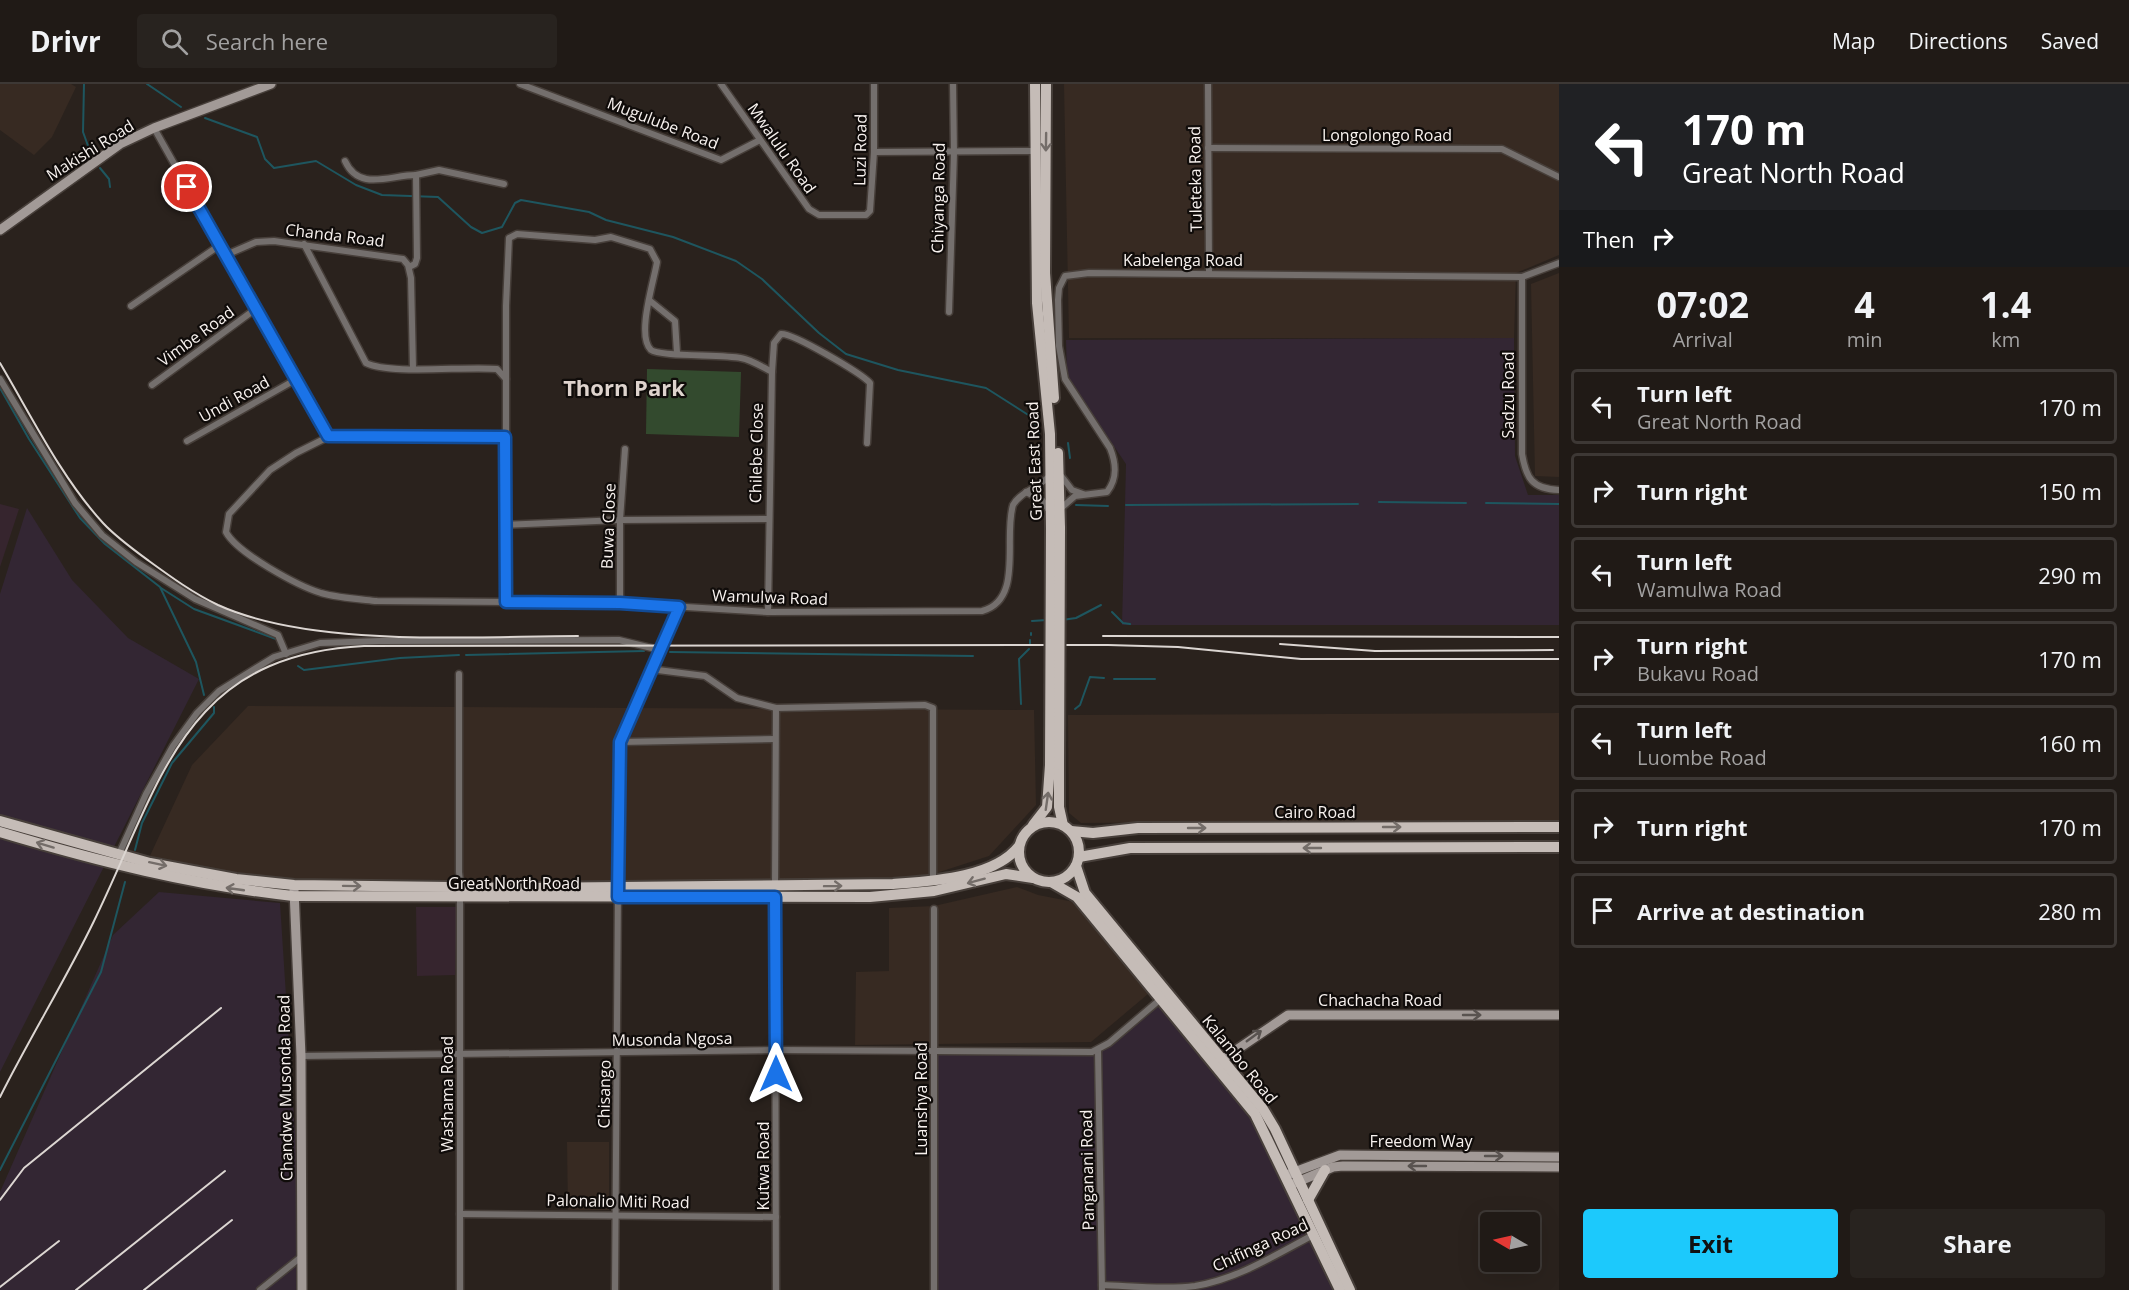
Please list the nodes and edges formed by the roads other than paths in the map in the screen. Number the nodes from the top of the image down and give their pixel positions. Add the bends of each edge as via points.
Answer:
1 (271, 84) edge
2 (520, 84) edge
3 (721, 84) edge
4 (874, 84) edge
5 (953, 84) edge
6 (1035, 84) edge
7 (1046, 84) edge
8 (1208, 84) edge
9 (154, 128) junction
10 (760, 140) junction
11 (1208, 148) junction
12 (1035, 151) junction
13 (874, 152) junction
14 (954, 153) junction
15 (345, 161) dead end
16 (416, 175) junction
17 (1559, 177) edge
18 (504, 184) dead end
19 (866, 215) joint
20 (0, 230) edge
21 (303, 244) junction
22 (220, 245) junction
23 (226, 255) junction
24 (1559, 263) edge
25 (409, 267) junction
26 (1209, 273) junction
27 (1522, 277) junction
28 (649, 300) junction
29 (131, 306) dead end
30 (257, 308) junction
31 (949, 312) dead end
32 (677, 353) junction
33 (412, 368) junction
34 (772, 372) junction
35 (0, 379) edge
36 (506, 379) junction
37 (295, 380) junction
38 (152, 385) dead end
39 (328, 436) junction
40 (505, 437) junction
41 (186, 441) dead end
42 (867, 443) dead end
43 (625, 449) dead end
44 (1055, 471) junction
45 (1559, 490) edge
46 (1026, 492) junction
47 (1084, 494) junction
48 (1056, 512) junction
49 (768, 519) junction
50 (620, 520) junction
51 (505, 525) junction
52 (506, 602) junction
53 (620, 603) junction
54 (679, 607) junction
55 (768, 612) junction
56 (660, 650) junction
57 (286, 654) junction
58 (650, 669) junction
59 (459, 674) dead end
60 (776, 708) junction
61 (775, 739) junction
62 (620, 742) junction
63 (1055, 765) junction
64 (0, 821) edge
65 (1469, 827) junction
66 (1488, 827) junction
67 (1559, 827) edge
68 (1067, 828) junction
69 (1247, 828) junction
70 (1265, 828) junction
71 (1028, 830) junction
72 (0, 832) edge
73 (1019, 846) junction
74 (1559, 847) edge
75 (1247, 848) junction
76 (1265, 848) junction
77 (1469, 848) junction
78 (1488, 848) junction
79 (119, 855) junction
80 (1078, 862) junction
81 (1033, 878) junction
82 (933, 881) junction
83 (1051, 882) junction
84 (294, 890) junction
85 (460, 892) junction
86 (617, 892) junction
87 (775, 892) junction
88 (934, 909) dead end
89 (1164, 996) junction
90 (1559, 1015) edge
91 (776, 1050) junction
92 (1098, 1051) junction
93 (934, 1052) junction
94 (460, 1053) junction
95 (618, 1053) junction
96 (301, 1056) junction
97 (1219, 1062) junction
98 (1559, 1157) edge
99 (1559, 1167) edge
100 (1325, 1170) junction
101 (1293, 1178) junction
102 (1308, 1200) junction
103 (460, 1214) junction
104 (616, 1214) junction
105 (776, 1217) junction
106 (1318, 1233) junction
107 (301, 1257) junction
108 (1102, 1288) edge
109 (260, 1290) edge
110 (302, 1290) edge
111 (460, 1290) edge
112 (615, 1290) edge
113 (776, 1290) edge
114 (934, 1290) edge
115 (1340, 1290) edge
116 (1350, 1290) edge

1 - 9 main road, Makishi Road
2 - 10 street, Mugulube Road via 721,160
3 - 10 street, Mwalulu Road
4 - 13 street, Luzi Road
5 - 14 street, Chiyanga Road
6 - 12 main road, Great East Road
7 -> 44 main road, Great East Road via 1045,273
8 - 11 street, Tuleteka Road
9 - 20 main road, Makishi Road via 120,144
9 - 22 street
10 - 19 street, Mwalulu Road via 812,212
11 - 17 street, Longolongo Road via 1502,149
11 - 26 street, Tuleteka Road
12 - 14 street
12 - 44 main road, Great East Road via 1037,303
13 - 14 street
13 - 19 street, Luzi Road via 872,204
14 - 31 street, Chiyanga Road
15 - 16 street via 356,175 369,180
16 - 18 street via 439,170
16 - 25 street via 417,258
21 - 23 street, Chanda Road via 256,242
21 - 25 street, Chanda Road via 393,256
21 - 33 street via 364,360 375,367
22 - 23 street
22 - 29 street
23 - 30 street
24 - 27 street, Kabelenga Road
25 - 33 street
26 - 27 street, Kabelenga Road
26 - 47 street, Kabelenga Road via 1072,273 1060,282 1059,346 1065,379 1115,460 1115,474 1107,492
27 - 45 street, Sadzu Road via 1525,474 1538,486
28 - 32 street via 675,321
28 - 32 street via 647,347 659,355
28 - 36 street via 657,262 650,249 610,237 595,240 517,234 509,238
30 - 37 street
30 - 38 street, Vimbe Road
32 - 34 street via 738,357
33 - 36 street via 497,369
34 - 42 street, Chilebe Close via 774,343 781,334 791,335 870,383
34 - 49 street, Chilebe Close
35 - 57 street via 75,503 102,535 195,599 278,635
36 - 40 street
37 - 39 street
37 - 41 street, Undi Road
39 - 40 street
39 - 52 street, Wamulwa Road via 270,470 229,514 225,529 230,539 276,572 321,593 395,602
40 - 51 street
43 - 50 street, Buwa Close
44 - 46 street, Wamulwa Road via 1041,486
44 - 47 street via 1072,490
44 - 48 main road, Great East Road
46 - 48 street
46 - 55 street, Wamulwa Road via 1015,501 1011,515 1007,590 991,609 876,614
47 - 48 street, Kabelenga Road via 1071,498
48 - 63 main road, Great East Road, bridge
49 - 50 street
49 - 55 street, Chilebe Close
50 - 51 street
50 - 53 street, Buwa Close
51 - 52 street
52 - 53 street, Wamulwa Road
53 - 54 street, Wamulwa Road
54 - 55 street, Wamulwa Road
54 - 56 street
56 - 57 street via 619,640 381,641 320,643
56 - 58 street
57 - 79 street via 248,671 197,713 146,795
58 - 60 street via 705,676 745,702
58 - 62 street
59 - 85 street, Washama Road
60 - 61 street, Kutwa Road
60 - 82 street via 933,708
61 - 62 street
61 - 87 street, Kutwa Road
62 - 86 street, Chisango
63 - 68 main road, Great East Road via 1059,803
71 -> 63 main road, Great East Road via 1046,811
64 - 79 main road, Great North Road
65 - 66 main road, Cairo Road
70 -> 65 main road, Cairo Road
65 - 77 main road via 1475,837
66 - 67 main road, Cairo Road
66 - 78 main road via 1483,837
68 -> 69 main road, Cairo Road
68 - 71 main road via 1045,822
68 - 80 main road via 1078,843
69 - 70 main road, Cairo Road
69 - 75 main road via 1252,836
70 - 76 main road via 1260,840
71 - 73 main road
84 -> 72 main road, Great North Road via 210,885 134,870
73 - 81 main road via 1021,864
73 - 82 main road, Great North Road via 1005,861 989,868
74 - 78 main road
75 - 76 main road
75 - 80 main road via 1130,848
77 -> 76 main road
77 - 78 main road
79 -> 84 main road, Great North Road
80 - 83 main road via 1061,880
80 - 89 main road, Kalambo Road via 1085,892
81 - 83 main road
81 -> 87 main road, Great North Road via 1006,874 897,896
87 -> 82 main road, Great North Road
83 - 89 main road, Kalambo Road via 1077,897
84 - 85 main road, Great North Road
84 - 96 main road, Chandwe Musonda Road
85 - 86 main road, Great North Road
85 - 86 main road, Great North Road via 503,897
85 - 94 street, Washama Road
86 - 87 main road, Great North Road
86 - 95 street, Chisango
87 - 91 street, Kutwa Road
88 - 93 street, Luanshya Road
89 - 92 street
89 - 97 main road, Kalambo Road
97 -> 90 main road, Chachacha Road via 1288,1015
91 - 93 street, Musonda Ngosa
91 - 95 street, Musonda Ngosa
91 - 105 street, Kutwa Road
92 - 93 street, Musonda Ngosa
92 - 108 street, Panganani Road
93 - 114 street, Luanshya Road
94 - 95 street, Musonda Ngosa
94 - 96 street, Musonda Ngosa
94 - 103 street, Washama Road
95 - 104 street, Chisango
96 - 107 main road, Chandwe Musonda Road
97 - 101 main road, Kalambo Road
101 -> 98 main road, Freedom Way via 1340,1155
99 -> 100 main road, Freedom Way via 1343,1166
100 - 101 main road, Freedom Way
100 - 102 main road
101 - 102 main road, Kalambo Road
101 - 106 main road, Kalambo Road
102 - 106 main road, Kalambo Road
103 - 104 street, Palonalio Miti Road
103 - 111 street, Washama Road
104 - 105 street, Palonalio Miti Road
104 - 112 street, Chisango
105 - 113 street, Kutwa Road
106 - 108 street, Chifinga Road via 1242,1271 1206,1284
106 - 115 main road, Kalambo Road
106 - 116 main road, Kalambo Road
107 - 109 street
107 - 110 main road, Chandwe Musonda Road

